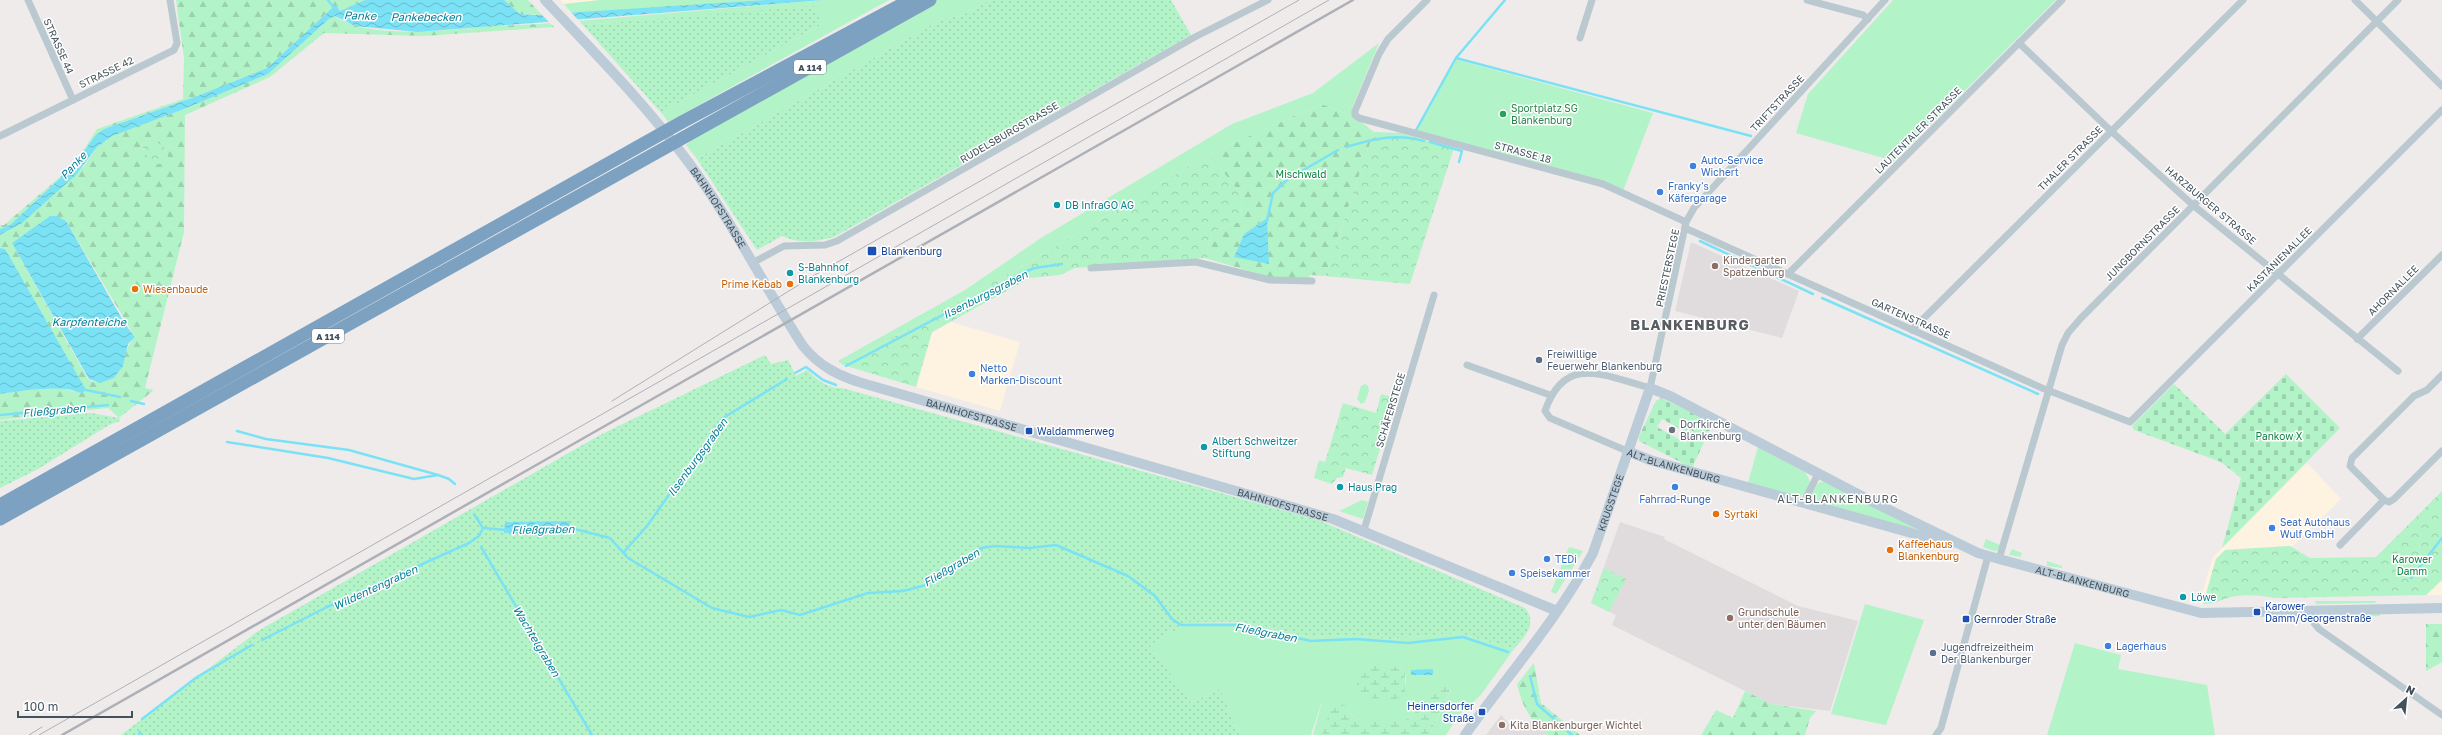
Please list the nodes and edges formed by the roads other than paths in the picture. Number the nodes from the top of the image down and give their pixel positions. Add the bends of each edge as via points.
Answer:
1 (28, 0) edge
2 (170, 0) edge
3 (545, 0) edge
4 (910, 0) edge
5 (930, 0) edge
6 (1268, 0) edge
7 (1427, 0) edge
8 (1592, 0) edge
9 (1807, 0) edge
10 (1885, 0) edge
11 (2062, 0) edge
12 (2243, 0) edge
13 (2355, 0) edge
14 (2398, 0) edge
15 (1868, 19) junction
16 (2377, 22) junction
17 (1580, 38) dead end
18 (2019, 42) junction
19 (2442, 86) edge
20 (73, 100) junction
21 (2442, 110) edge
22 (2111, 131) junction
23 (0, 136) edge
24 (653, 147) junction
25 (2194, 206) junction
26 (1686, 225) junction
27 (2442, 255) edge
28 (754, 262) junction
29 (1091, 268) dead end
30 (1788, 274) junction
31 (2279, 274) junction
32 (1312, 281) dead end
33 (1434, 295) dead end
34 (1912, 330) junction
35 (2357, 339) junction
36 (1467, 365) dead end
37 (2398, 372) dead end
38 (2442, 375) edge
39 (1650, 388) junction
40 (2049, 390) junction
41 (1550, 395) junction
42 (2130, 422) joint
43 (1627, 451) junction
44 (2442, 451) edge
45 (1818, 474) junction
46 (2384, 500) junction
47 (1803, 503) junction
48 (0, 505) edge
49 (0, 519) edge
50 (1364, 530) junction
51 (2340, 545) dead end
52 (1965, 546) junction
53 (1988, 556) junction
54 (1999, 559) junction
55 (2442, 608) edge
56 (2312, 610) junction
57 (1557, 611) junction
58 (2442, 715) edge
59 (1465, 735) edge
60 (1936, 735) edge

1 - 20 street, STRASSE 44
2 - 20 street, STRASSE 42 via 178,43 174,50
3 - 28 main road, BAHNHOFSTRASSE via 640,102 680,150
4 - 24 highway, A 114 via 682,122
5 - 24 highway, A 114 via 690,134
6 - 28 street, RUDELSBURGSTRASSE via 1193,38 837,241 825,245 784,246
7 - 26 street, STRASSE 18 via 1388,39 1379,54 1355,115 1373,123 1603,184
8 - 17 street
9 - 15 street via 1863,15
10 - 15 street, TRIFTSTRASSE
11 - 18 street, LAUTENTALER STRASSE
12 - 22 street, THALER STRASSE
13 - 16 street
14 - 16 street, JUNGBORNSTRASSE
15 - 26 street, TRIFTSTRASSE via 1699,200
16 - 19 street
16 - 25 street, JUNGBORNSTRASSE
18 - 22 street, HARZBURGER STRASSE
18 - 30 street, LAUTENTALER STRASSE
20 - 23 street, STRASSE 42
21 - 31 street, KASTANIENALLEE
22 - 25 street, HARZBURGER STRASSE
22 - 34 street, THALER STRASSE
24 - 48 highway, A 114
24 - 49 highway, A 114
25 - 31 street, HARZBURGER STRASSE
25 - 40 street, JUNGBORNSTRASSE via 2068,333
26 - 30 street, GARTENSTRASSE
26 - 39 street, PRIESTERSTEGE
27 - 35 street, AHORNALLEE
28 - 50 main road, BAHNHOFSTRASSE via 803,346 811,356 840,376 1296,507
29 - 32 street via 1196,262 1270,280
30 - 34 street, GARTENSTRASSE
31 - 35 street, HARZBURGER STRASSE
31 - 42 street, KASTANIENALLEE
33 - 50 street, SCHÄFERSTEGE
34 - 40 street, GARTENSTRASSE
35 - 37 street, HARZBURGER STRASSE
36 - 41 street
38 - 46 street via 2427,390 2414,396 2350,462 2350,466
39 - 41 street, ALT-BLANKENBURG via 1583,372 1562,380
39 - 43 main road, KRUGSTEGE
39 - 45 main road, ALT-BLANKENBURG
40 - 42 street, GARTENSTRASSE
40 - 54 street, JUNGBORNSTRASSE
41 - 43 street, ALT-BLANKENBURG via 1545,410 1550,418
43 - 47 main road, ALT-BLANKENBURG via 1650,460
43 - 57 main road, KRUGSTEGE via 1593,554 1576,585
44 - 46 street via 2394,499 2389,502
45 - 47 street
45 - 52 main road, ALT-BLANKENBURG
46 - 51 street
47 - 52 main road, ALT-BLANKENBURG
50 - 57 main road, BAHNHOFSTRASSE
52 - 53 main road, ALT-BLANKENBURG
53 - 54 main road, ALT-BLANKENBURG
53 - 60 street via 1941,728
54 - 56 main road, ALT-BLANKENBURG via 2201,613
55 - 56 main road
56 - 58 street via 2314,623 2319,629
57 - 59 main road

